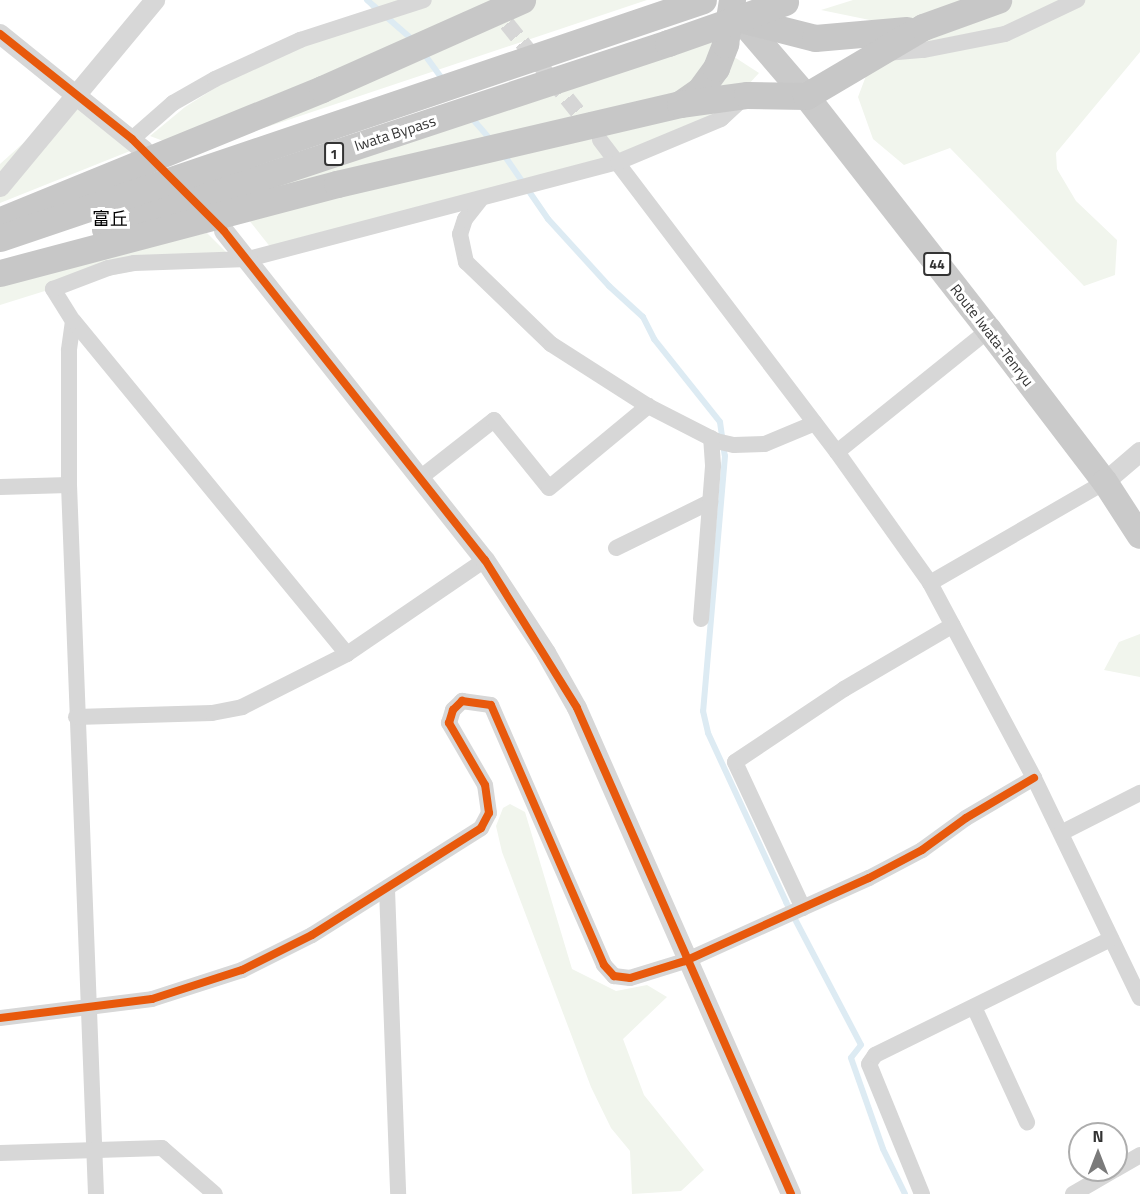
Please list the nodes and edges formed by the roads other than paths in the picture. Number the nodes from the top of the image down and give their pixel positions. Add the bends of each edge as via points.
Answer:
1 (155, 0) edge
2 (424, 0) edge
3 (522, 0) edge
4 (703, 0) edge
5 (998, 0) edge
6 (1077, 0) edge
7 (788, 1) edge
8 (728, 6) edge
9 (923, 27) junction
10 (0, 34) edge
11 (874, 54) junction
12 (79, 93) junction
13 (747, 95) junction
14 (806, 96) junction
15 (680, 104) junction
16 (600, 140) tunnel mouth
17 (138, 144) joint
18 (618, 162) junction
19 (0, 187) edge
20 (480, 200) junction
21 (0, 221) edge
22 (224, 231) dead end
23 (0, 238) edge
24 (248, 259) junction
25 (0, 264) edge
26 (0, 273) edge
27 (73, 321) junction
28 (989, 330) junction
29 (648, 406) junction
30 (815, 423) junction
31 (713, 439) junction
32 (837, 452) junction
33 (1140, 452) edge
34 (420, 477) junction
35 (1105, 482) junction
36 (69, 485) junction
37 (0, 487) edge
38 (710, 502) junction
39 (1140, 536) edge
40 (616, 548) dead end
41 (485, 560) junction
42 (930, 583) junction
43 (701, 620) dead end
44 (953, 625) junction
45 (348, 654) junction
46 (76, 717) junction
47 (1034, 778) junction
48 (1140, 793) edge
49 (1061, 833) junction
50 (387, 889) junction
51 (802, 908) junction
52 (1112, 939) junction
53 (685, 961) junction
54 (1140, 998) edge
55 (86, 1007) junction
56 (974, 1007) junction
57 (0, 1018) edge
58 (1027, 1122) dead end
59 (95, 1150) junction
60 (0, 1153) edge
61 (1093, 1182) edge
62 (96, 1194) edge
63 (215, 1194) edge
64 (398, 1194) edge
65 (791, 1194) edge
66 (922, 1194) edge
67 (1073, 1194) edge

1 - 12 street
2 - 17 street via 300,40 215,79 173,103
3 - 21 highway via 311,94
4 - 23 highway, Iwata Bypass / 1
5 - 9 highway
6 - 11 street via 1005,34 924,50
7 - 25 highway, Iwata Bypass / 1, bridge
8 - 9 highway via 815,38
8 - 14 main road, Route Iwata-Tenryu / 44
8 - 15 highway via 716,68 700,90
9 - 11 highway
10 - 12 street
11 - 14 highway
12 - 17 street
12 - 19 street
13 - 14 highway
13 - 15 highway
13 - 18 street via 721,119
14 - 28 main road, Route Iwata-Tenryu / 44
15 - 26 highway via 337,184
16 - 18 street
18 - 20 street
18 - 30 street
20 - 24 street
20 - 29 street via 465,219 460,234 461,249 474,273 551,344
22 - 24 street
24 - 27 street via 108,268 53,289
24 - 34 street
27 - 36 street via 69,351
27 - 45 street
28 - 32 street
28 - 35 main road, Route Iwata-Tenryu / 44
29 - 31 street
29 - 34 street via 549,488 494,420
30 - 31 street via 765,444 734,445
30 - 32 street
31 - 38 street
32 - 42 street
33 - 35 street
34 - 41 street
35 - 39 main road, Route Iwata-Tenryu / 44
35 - 42 street
36 - 37 street
36 - 46 street
38 - 40 street
38 - 43 street
41 - 45 street
41 - 53 street via 577,708
42 - 44 street
44 - 47 street
44 - 51 street via 844,689 735,762
45 - 46 street via 242,706 212,713
46 - 55 street
47 - 49 street
47 - 51 street via 966,818 922,850
48 - 49 street
49 - 52 street
50 - 53 street via 481,828 489,813 485,785 449,723 453,710 462,701 478,701 491,705 604,965 614,976 630,978
50 - 55 street via 312,935 242,970 152,999
50 - 64 street
51 - 53 street
52 - 54 street
52 - 56 street
53 - 65 street
55 - 57 street
55 - 59 street
56 - 58 street
56 - 66 street via 876,1055 869,1064
59 - 60 street
59 - 62 street
59 - 63 street via 162,1148
61 - 67 street

